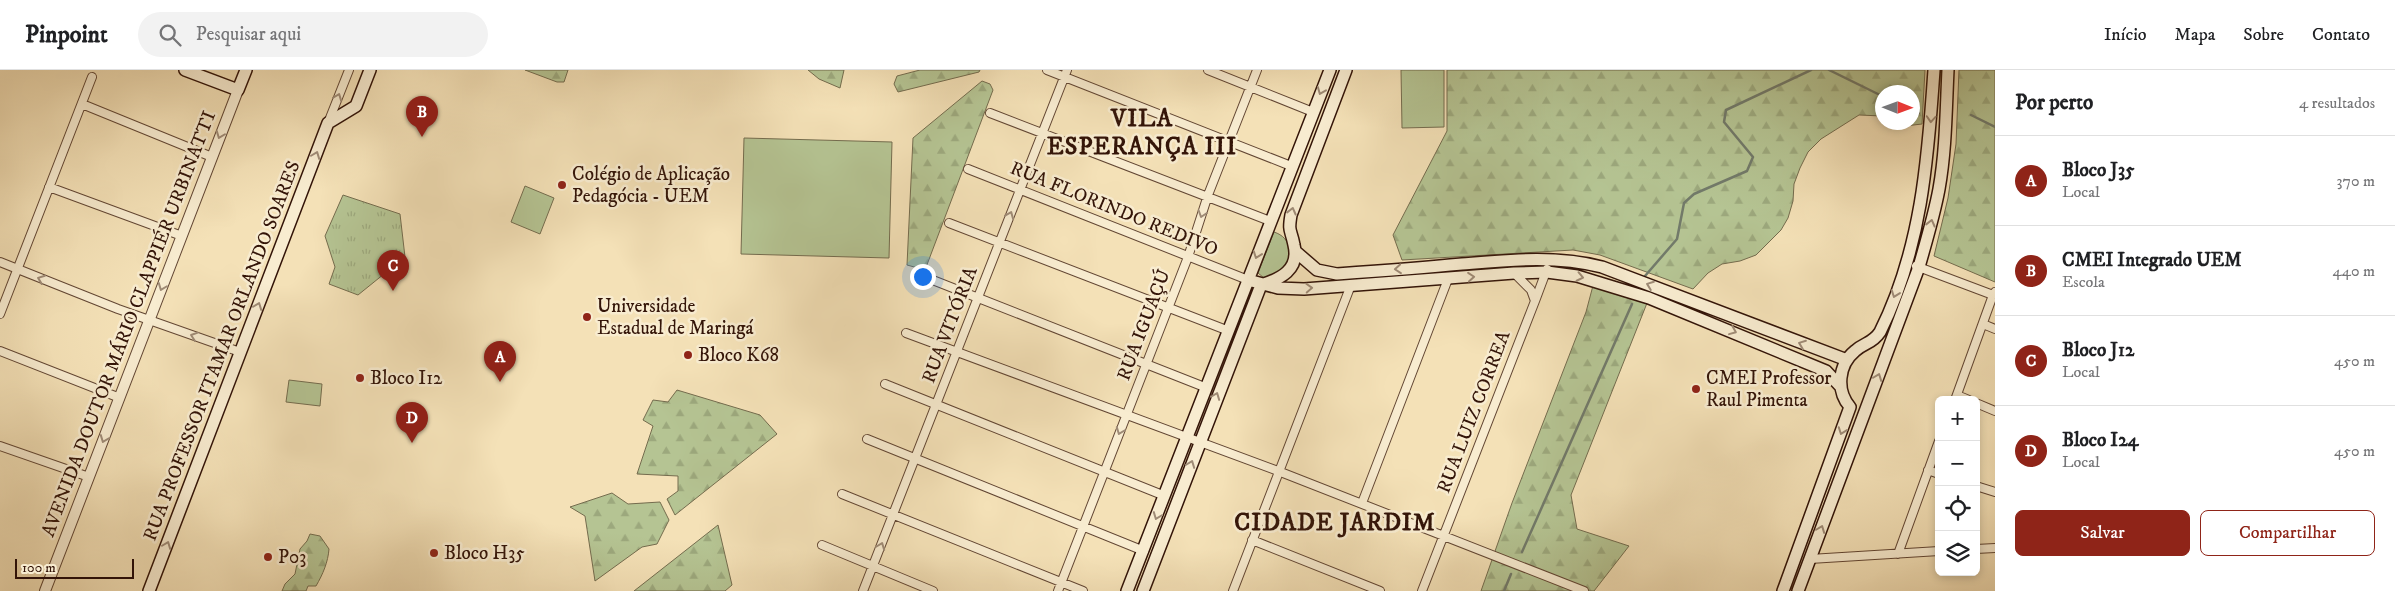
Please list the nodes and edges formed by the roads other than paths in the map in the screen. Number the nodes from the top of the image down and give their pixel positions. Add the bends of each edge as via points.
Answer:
1 (185, 70) edge
2 (246, 70) edge
3 (349, 70) edge
4 (370, 70) edge
5 (1047, 70) edge
6 (1208, 70) edge
7 (1257, 70) edge
8 (1330, 70) edge
9 (1346, 70) edge
10 (1934, 70) edge
11 (1948, 70) edge
12 (1066, 74) edge
13 (92, 77) dead end
14 (1251, 87) junction
15 (238, 90) junction
16 (82, 104) junction
17 (1313, 112) junction
18 (990, 113) dead end
19 (328, 123) junction
20 (1042, 133) junction
21 (1229, 142) junction
22 (212, 157) junction
23 (1291, 166) junction
24 (968, 169) dead end
25 (49, 187) junction
26 (1020, 189) junction
27 (1208, 195) junction
28 (1270, 221) junction
29 (949, 223) dead end
30 (1288, 230) junction
31 (182, 236) junction
32 (1000, 241) junction
33 (1295, 251) junction
34 (1188, 256) junction
35 (1549, 259) junction
36 (0, 262) edge
37 (1907, 263) junction
38 (1919, 268) junction
39 (17, 270) junction
40 (1547, 272) junction
41 (1514, 273) junction
42 (925, 277) dead end
43 (1448, 279) junction
44 (1248, 280) junction
45 (1261, 285) junction
46 (1351, 285) junction
47 (1994, 293) edge
48 (978, 297) junction
49 (1535, 301) junction
50 (1168, 307) junction
51 (0, 314) edge
52 (150, 320) junction
53 (1983, 324) junction
54 (1995, 329) edge
55 (1229, 331) junction
56 (906, 333) dead end
57 (1874, 341) junction
58 (0, 351) edge
59 (957, 351) junction
60 (240, 352) junction
61 (1887, 354) junction
62 (1848, 360) junction
63 (1146, 364) junction
64 (885, 384) dead end
65 (1840, 386) junction
66 (1207, 388) junction
67 (1956, 396) edge
68 (120, 398) junction
69 (1980, 405) edge
70 (936, 406) junction
71 (1850, 406) junction
72 (1866, 409) junction
73 (1995, 411) edge
74 (1127, 414) junction
75 (1188, 438) junction
76 (867, 439) dead end
77 (1199, 442) junction
78 (0, 446) edge
79 (1935, 452) edge
80 (915, 459) junction
81 (1928, 470) junction
82 (1278, 471) junction
83 (1104, 473) junction
84 (1935, 473) edge
85 (89, 477) junction
86 (1980, 487) edge
87 (1995, 492) edge
88 (842, 494) dead end
89 (1165, 496) junction
90 (1362, 503) junction
91 (893, 515) junction
92 (1083, 527) junction
93 (1444, 535) junction
94 (1252, 540) junction
95 (822, 546) dead end
96 (1995, 548) edge
97 (1980, 549) edge
98 (1144, 551) junction
99 (1935, 551) edge
100 (1898, 554) junction
101 (1810, 559) junction
102 (873, 566) junction
103 (1061, 582) junction
104 (45, 591) edge
105 (149, 591) edge
106 (863, 591) edge
107 (933, 591) edge
108 (1058, 591) edge
109 (1083, 591) edge
110 (1127, 591) edge
111 (1143, 591) edge
112 (1233, 591) edge
113 (1380, 591) edge
114 (1422, 591) edge
115 (1584, 591) edge
116 (1783, 591) edge
117 (1798, 591) edge

1 - 15 main road
2 - 15 main road, AVENIDA DOUTOR MÁRIO CLAPPIÉR URBINATTI
19 -> 3 street, RUA PROFESSOR ITAMAR ORLANDO SOARES
4 - 19 main road via 356,106
5 - 12 street
6 - 14 street
7 - 14 street, RUA IGUAÇÚ
8 -> 17 main road
30 -> 9 main road via 1296,197
10 -> 37 main road via 1924,190
38 -> 11 main road via 1939,188
12 - 20 street, RUA VITÓRIA
12 - 21 street
13 - 16 street
14 - 17 street
14 - 21 street, RUA IGUAÇÚ
15 -> 22 street, AVENIDA DOUTOR MÁRIO CLAPPIÉR URBINATTI
16 - 22 street
16 - 25 street
17 - 23 main road
18 - 20 street
60 -> 19 main road, RUA PROFESSOR ITAMAR ORLANDO SOARES
20 - 26 street, RUA VITÓRIA
20 - 27 street
21 - 23 street
21 - 27 street, RUA IGUAÇÚ
22 - 31 street, AVENIDA DOUTOR MÁRIO CLAPPIÉR URBINATTI
23 - 28 main road
24 - 26 street, RUA FLORINDO REDIVO
25 - 31 street
25 - 39 street
32 -> 26 street, RUA VITÓRIA
26 - 34 street, RUA FLORINDO REDIVO
27 - 28 street
27 -> 34 street, RUA IGUAÇÚ
28 - 30 main road
28 -> 44 main road
29 - 32 street
30 - 33 main road
31 -> 52 street, AVENIDA DOUTOR MÁRIO CLAPPIÉR URBINATTI
32 - 48 street, RUA VITÓRIA
32 - 50 street
35 -> 33 main road via 1337,274 1317,270
33 - 45 main road via 1288,272 1280,279
34 - 44 street, RUA FLORINDO REDIVO
34 - 50 street, RUA IGUAÇÚ
35 - 40 street, RUA LUIZ CORREA
62 -> 35 main road via 1602,267
36 - 39 street
37 - 38 street
37 -> 57 main road via 1885,322
38 - 47 street
38 - 61 main road
39 - 51 street
52 -> 39 street
40 - 41 main road
40 - 49 street, RUA LUIZ CORREA
40 -> 65 main road via 1577,276 1649,298 1826,371
43 -> 41 main road
41 - 49 street via 1531,290
42 - 48 street
43 - 46 main road
43 - 90 street
44 - 45 main road
44 - 55 main road
45 -> 46 main road via 1298,289
77 -> 45 main road
46 - 82 street
47 - 53 street
48 - 59 street, RUA VITÓRIA
48 - 63 street
49 - 93 street, RUA LUIZ CORREA
50 - 55 street
50 - 63 street, RUA IGUAÇÚ
60 -> 52 street
52 - 68 street, AVENIDA DOUTOR MÁRIO CLAPPIÉR URBINATTI
53 - 54 street
53 - 67 street
55 - 66 main road
56 - 59 street
57 - 61 main road via 1883,345
57 - 62 main road via 1853,352
58 - 68 street
59 - 70 street, RUA VITÓRIA
59 - 74 street
105 -> 60 main road, RUA PROFESSOR ITAMAR ORLANDO SOARES
72 -> 61 main road
62 - 65 main road
63 - 66 street
63 - 74 street, RUA IGUAÇÚ
64 - 70 street
65 - 71 main road
66 - 75 main road
68 -> 85 street, AVENIDA DOUTOR MÁRIO CLAPPIÉR URBINATTI
69 - 73 street
70 - 80 street, RUA VITÓRIA
70 - 83 street
71 - 72 main road
71 -> 116 main road
101 -> 72 main road
74 - 75 street
74 -> 83 street, RUA IGUAÇÚ
75 - 77 street
75 - 89 main road
76 - 80 street
77 - 82 street
111 -> 77 main road
78 - 85 street
79 - 81 street
80 - 91 street, RUA VITÓRIA
80 - 92 street
81 - 84 street
81 - 100 street
82 - 90 street
82 - 94 street
83 - 89 street
83 - 92 street, RUA IGUAÇÚ
85 - 104 street, AVENIDA DOUTOR MÁRIO CLAPPIÉR URBINATTI
86 - 87 street
88 - 91 street
89 -> 98 main road
90 - 93 street
102 -> 91 street, RUA VITÓRIA
91 - 103 street
92 - 98 street
92 - 103 street, RUA IGUAÇÚ
93 - 114 street, RUA LUIZ CORREA
93 - 115 street
94 - 112 street
94 - 113 street
95 - 102 street
96 - 97 street
98 - 110 main road
99 - 100 street
100 - 101 street
101 - 117 main road
102 - 106 street, RUA VITÓRIA
102 - 107 street
103 - 108 street, RUA IGUAÇÚ
103 - 109 street

